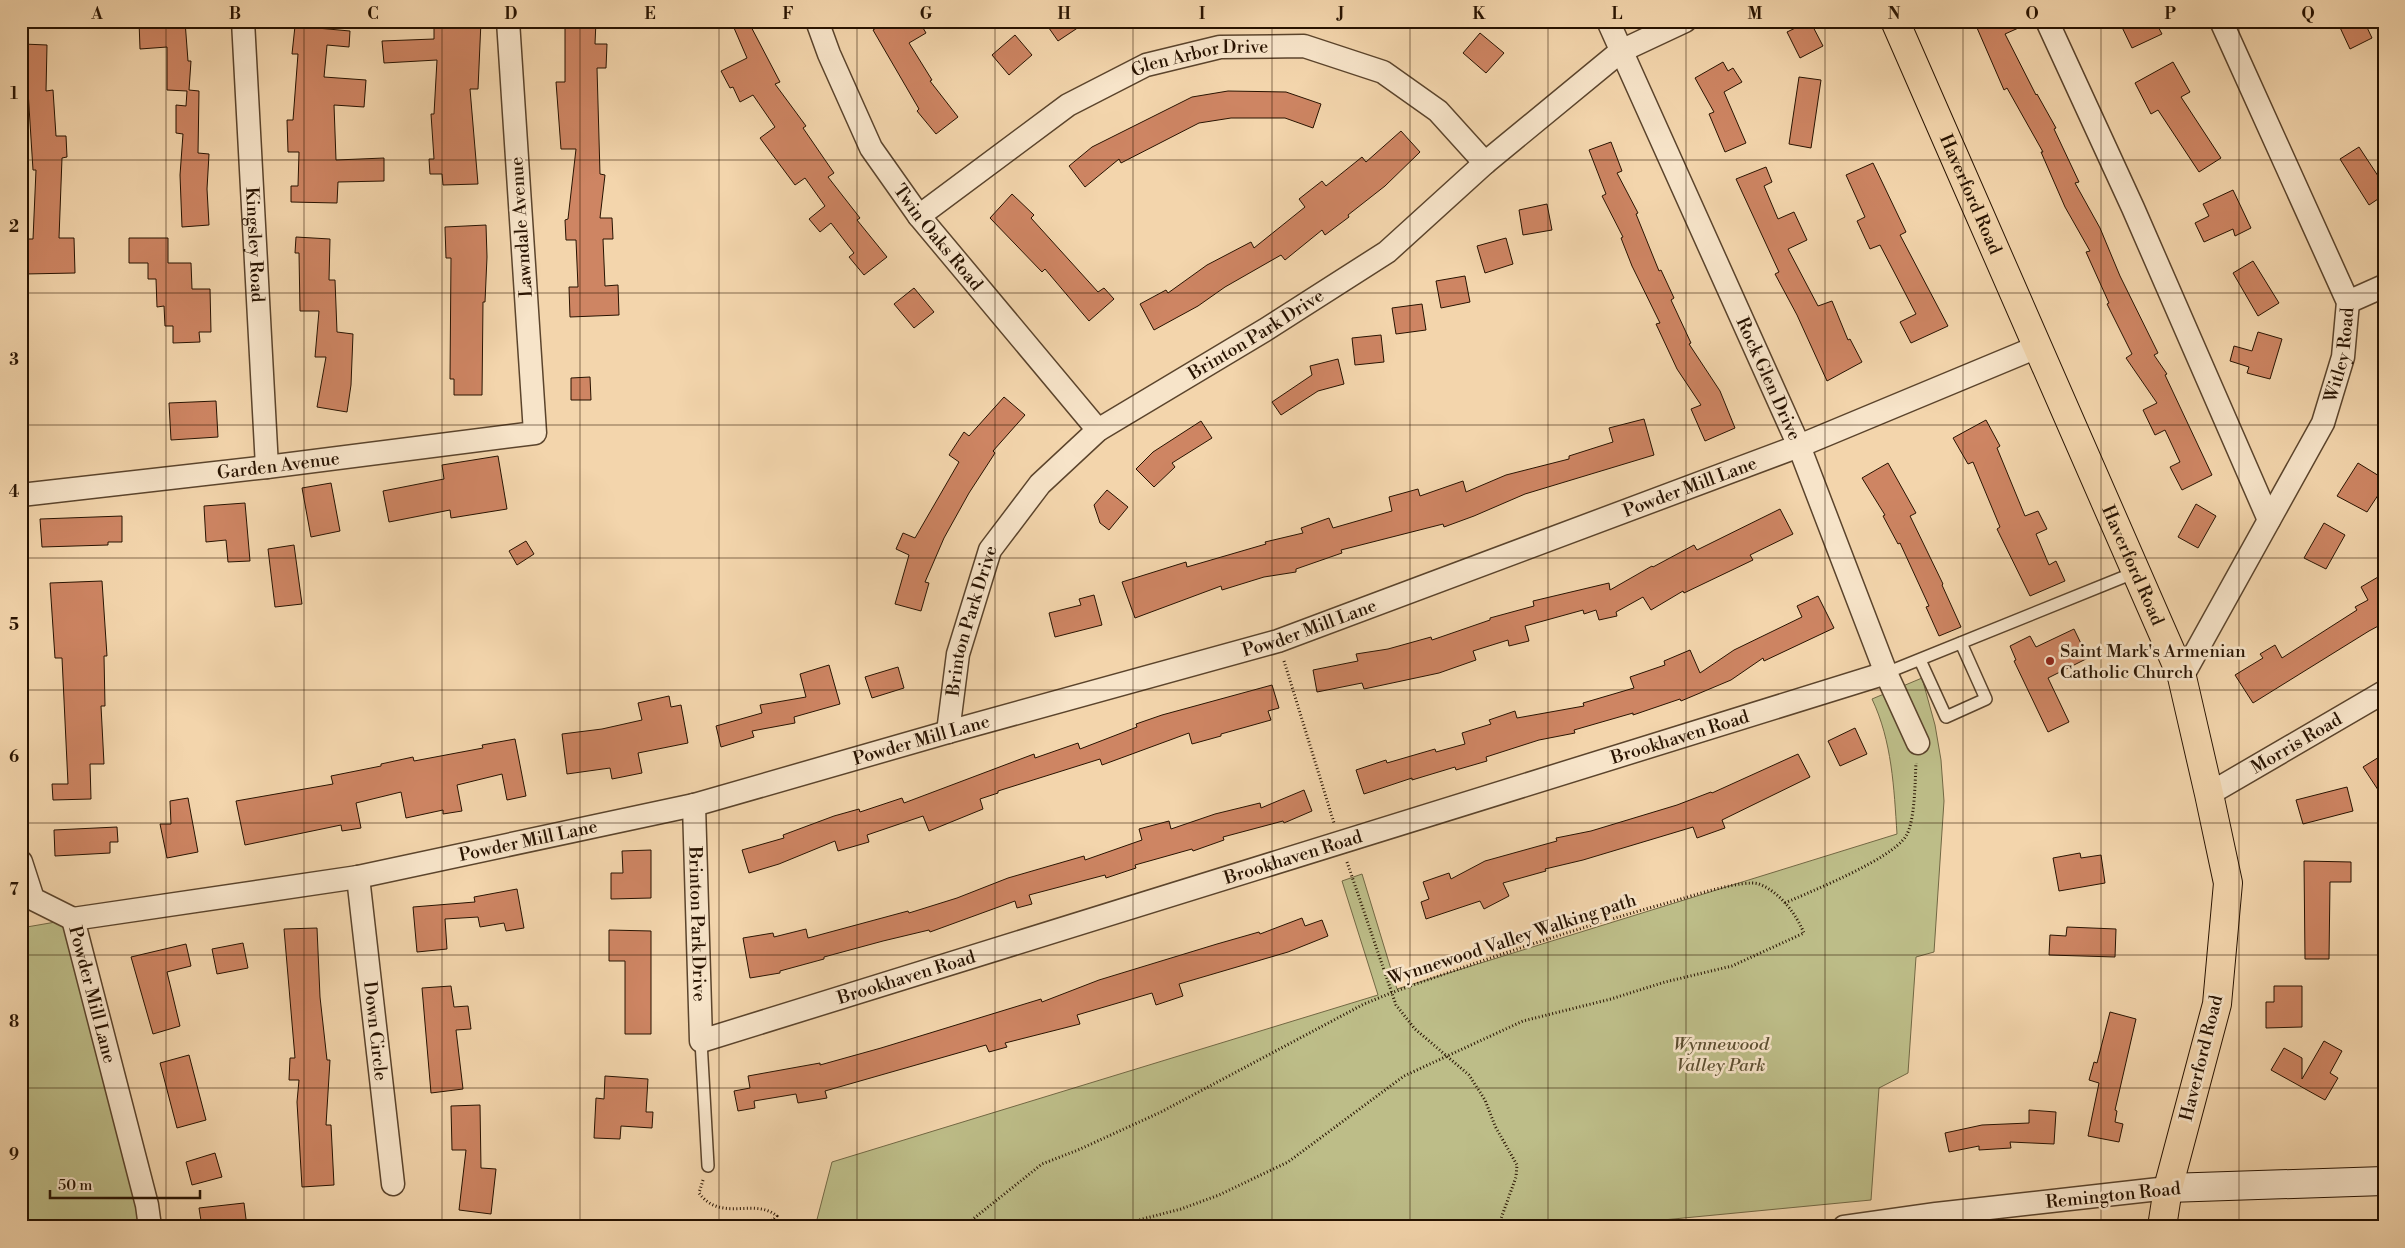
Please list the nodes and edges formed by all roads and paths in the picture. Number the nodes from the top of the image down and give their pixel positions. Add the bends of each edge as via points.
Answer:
1 (243, 21) edge
2 (508, 21) edge
3 (817, 21) edge
4 (1608, 21) edge
5 (1685, 21) edge
6 (1895, 21) edge
7 (2047, 21) edge
8 (2221, 21) edge
9 (1621, 51) junction
10 (1485, 163) junction
11 (919, 216) junction
12 (2384, 286) edge
13 (2348, 302) junction
14 (2037, 347) junction
15 (1098, 430) junction
16 (534, 433) joint
17 (1798, 446) junction
18 (267, 467) junction
19 (21, 495) edge
20 (2269, 520) junction
21 (2136, 572) junction
22 (1278, 642) junction
23 (1961, 643) junction
24 (1920, 660) junction
25 (1886, 673) junction
26 (2182, 677) junction
27 (2384, 692) edge
28 (948, 732) junction
29 (1918, 743) joint
30 (2209, 794) junction
31 (694, 805) junction
32 (1340, 844) junction
33 (21, 862) edge
34 (358, 877) junction
35 (1784, 903) junction
36 (73, 919) junction
37 (1391, 993) junction
38 (701, 1041) junction
39 (1447, 1057) junction
40 (708, 1166) joint
41 (2384, 1181) edge
42 (393, 1184) dead end
43 (2168, 1188) junction
44 (150, 1227) edge
45 (740, 1227) edge
46 (963, 1227) edge
47 (1113, 1227) edge
48 (1498, 1227) edge
49 (1844, 1227) edge
50 (2162, 1227) edge

1 - 18 street, Kingsley Road
2 - 16 street, Lawndale Avenue
3 - 11 street, Twin Oaks Road via 871,148
4 - 9 street, Rock Glen Drive
5 - 9 street, Brinton Park Drive
6 - 14 main road, Haverford Road
7 - 20 street via 2133,208
8 - 13 street, Witley Road
9 - 10 street, Brinton Park Drive
9 - 17 street, Rock Glen Drive
10 - 11 street, Glen Arbor Drive via 1438,111 1383,72 1304,46 1220,47 1146,65 1068,105
10 - 15 street, Brinton Park Drive via 1387,252
11 - 15 street, Twin Oaks Road
12 - 13 street
13 - 20 street, Witley Road via 2343,357 2323,424
14 - 17 street, Powder Mill Lane
14 - 21 main road, Haverford Road
15 - 28 street, Brinton Park Drive via 1040,484 990,550 958,654
16 - 18 street, Garden Avenue
17 - 22 street, Powder Mill Lane
17 - 25 street, Rock Glen Drive
18 - 19 street, Garden Avenue
20 - 26 street, Witley Road
21 - 23 lane
21 - 26 main road, Haverford Road
22 - 28 street, Powder Mill Lane
22 - 32 path
23 - 24 lane
23 - 24 lane via 1986,699 1946,717
24 - 25 lane
25 - 29 street, Rock Glen Drive
25 - 32 street, Brookhaven Road
26 - 30 main road, Haverford Road
27 - 30 street, Morris Road
28 - 31 street, Powder Mill Lane
29 - 35 path via 1914,805 1907,835 1894,850 1826,886
30 - 43 main road, Haverford Road via 2228,883 2217,1004
31 - 34 street, Powder Mill Lane
31 - 38 street, Brinton Park Drive
32 - 37 path via 1362,900
32 - 38 street, Brookhaven Road
33 - 36 street via 33,899
34 - 36 street, Powder Mill Lane
34 - 42 street, Down Circle
35 - 37 path, Wynnewood Valley Walking path via 1778,895 1758,884 1722,888 1558,934
35 - 39 path, Wynnewood Valley Walking path via 1804,933 1732,966 1523,1021
36 - 44 street, Powder Mill Lane
37 - 39 path via 1415,1029
37 - 46 path, Wynnewood Valley Walking path via 1364,1004 1161,1112 1042,1164
38 - 40 lane
39 - 47 path, Wynnewood Valley Walking path via 1404,1076 1288,1162 1219,1195
39 - 48 path via 1468,1075 1485,1100 1495,1126 1517,1165 1516,1177
40 - 45 path via 699,1189 704,1200 725,1209 763,1209 777,1216 773,1220
41 - 43 main road, Remington Road
43 - 49 street, Remington Road
43 - 50 main road, Haverford Road

